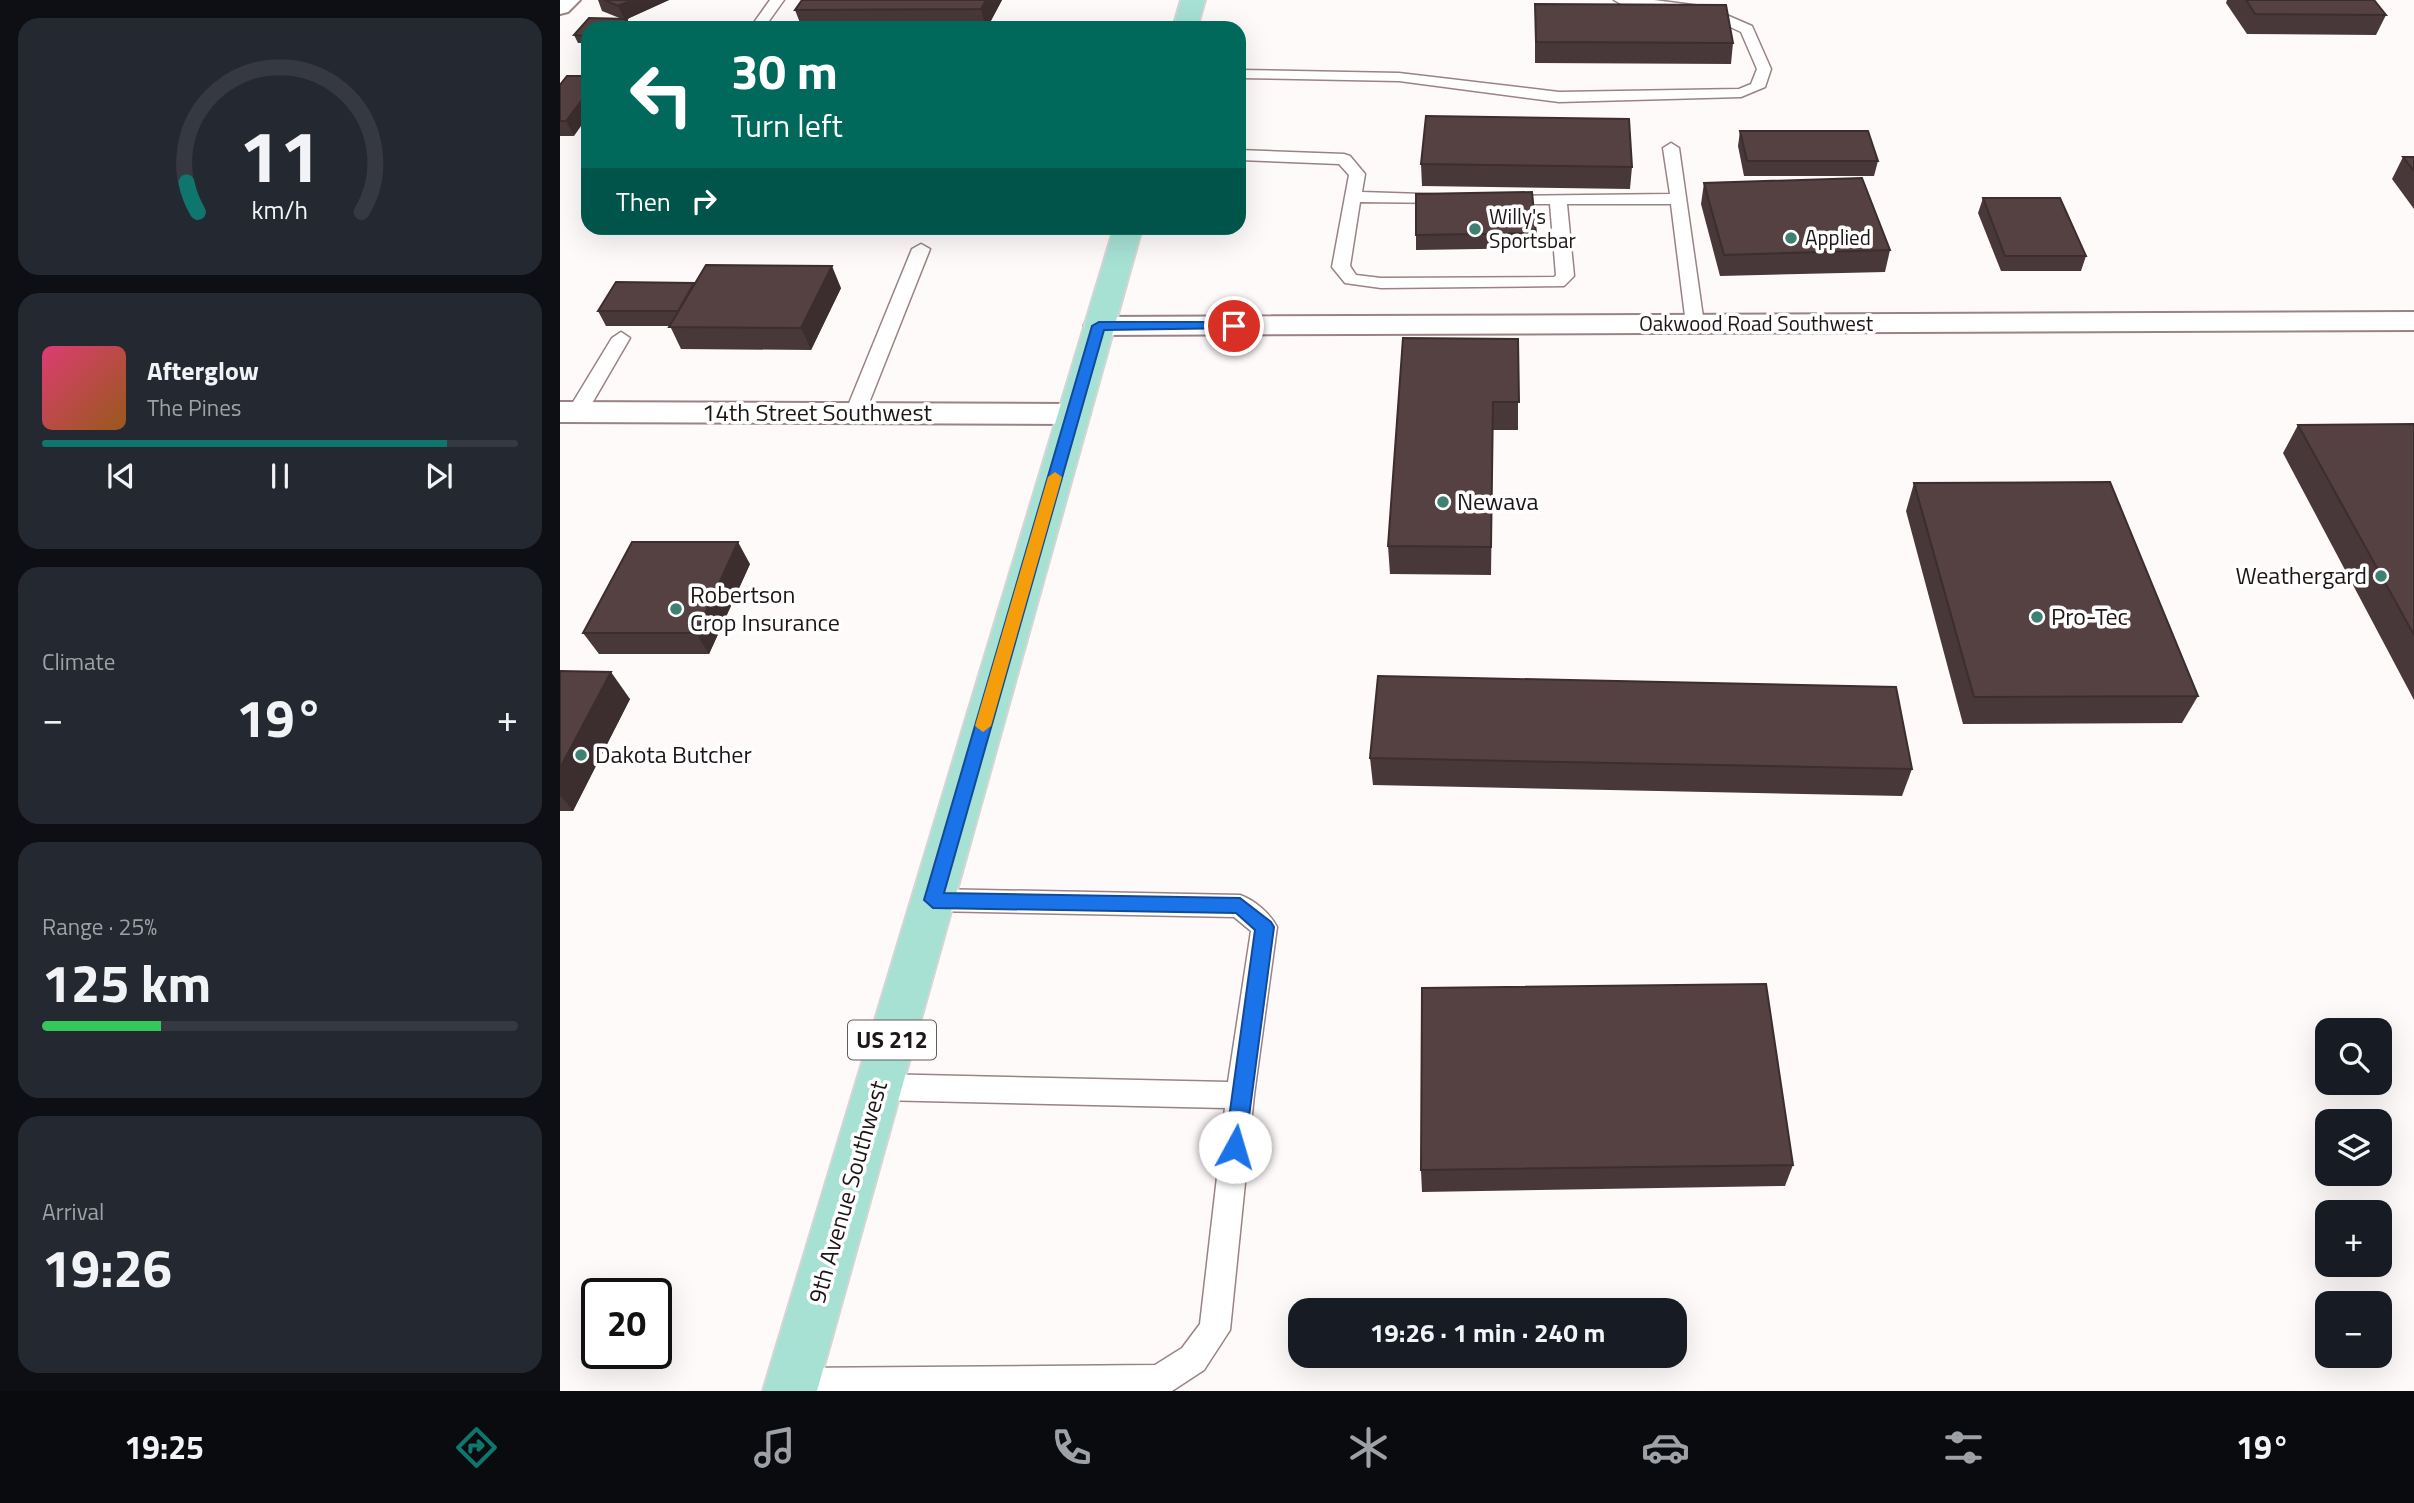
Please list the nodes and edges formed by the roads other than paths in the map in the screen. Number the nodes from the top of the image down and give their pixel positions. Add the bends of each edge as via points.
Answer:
1 (568, 0) edge
2 (777, 0) edge
3 (1193, 0) edge
4 (1621, 0) edge
5 (560, 7) edge
6 (762, 21) edge
7 (1187, 21) edge
8 (1246, 74) edge
9 (1671, 148) dead end
10 (1246, 155) edge
11 (1353, 197) junction
12 (1462, 198) edge
13 (1490, 198) edge
14 (1558, 199) junction
15 (1679, 199) junction
16 (1126, 235) edge
17 (921, 249) dead end
18 (2414, 321) edge
19 (1695, 324) junction
20 (1099, 326) junction
21 (621, 338) dead end
22 (568, 412) edge
23 (855, 413) junction
24 (1074, 414) junction
25 (933, 900) junction
26 (878, 1087) junction
27 (1240, 1095) junction
28 (791, 1387) edge

1 - 5 street
2 - 6 lane
3 - 7 main road
4 - 8 lane via 1708,11 1747,29 1764,69 1758,87 1741,93 1559,97 1399,77
9 - 15 lane
10 - 11 lane via 1344,159 1357,174
11 - 12 lane
11 - 14 lane via 1341,267 1351,279 1381,284 1558,282 1565,276
13 - 14 lane
14 - 15 lane
15 - 19 lane
16 - 20 main road, 9th Avenue Southwest / US 212
17 - 23 lane
18 - 19 street, Oakwood Road Southwest
19 - 20 street, Oakwood Road Southwest
20 - 24 main road, 9th Avenue Southwest / US 212
21 - 22 lane
22 - 23 street, 14th Street Southwest
23 - 24 street, 14th Street Southwest
24 - 25 main road, 9th Avenue Southwest / US 212
25 - 26 main road, 9th Avenue Southwest / US 212
25 - 27 lane via 1240,906 1265,927
26 - 27 lane
26 - 28 main road, 9th Avenue Southwest / US 212
27 - 28 lane via 1215,1329 1193,1359 1159,1381

